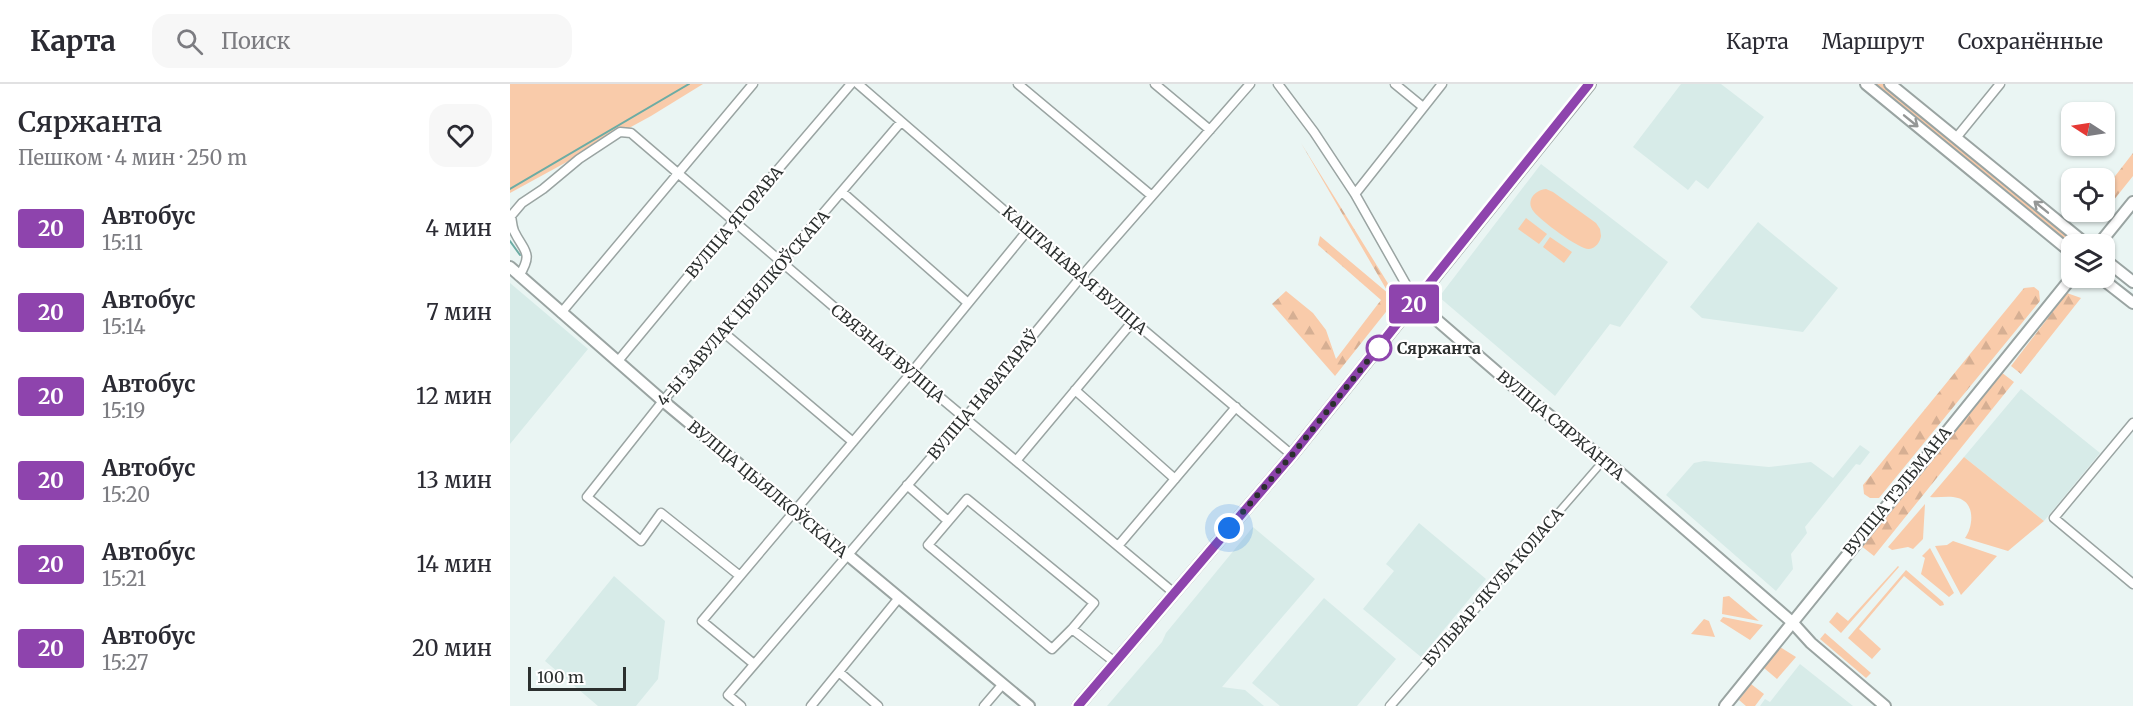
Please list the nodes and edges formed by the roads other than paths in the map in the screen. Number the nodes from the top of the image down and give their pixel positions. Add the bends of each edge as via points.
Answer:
1 (753, 84) edge
2 (851, 84) edge
3 (858, 84) edge
4 (1018, 84) edge
5 (1155, 84) edge
6 (1250, 84) edge
7 (1278, 84) edge
8 (1395, 84) edge
9 (1442, 84) edge
10 (1590, 84) edge
11 (1866, 84) edge
12 (1890, 84) edge
13 (2000, 84) edge
14 (1423, 107) junction
15 (901, 122) junction
16 (1210, 130) junction
17 (1956, 138) junction
18 (678, 173) junction
19 (842, 192) junction
20 (1355, 194) junction
21 (1152, 195) junction
22 (2133, 202) edge
23 (734, 221) junction
24 (1028, 230) junction
25 (2074, 234) edge
26 (2107, 234) edge
27 (2061, 244) edge
28 (781, 262) junction
29 (510, 267) edge
30 (2115, 268) edge
31 (519, 276) junction
32 (1081, 277) junction
33 (2133, 282) edge
34 (2063, 288) edge
35 (2114, 288) edge
36 (1416, 302) junction
37 (968, 303) junction
38 (2133, 303) edge
39 (561, 313) junction
40 (1133, 321) junction
41 (723, 332) junction
42 (618, 361) junction
43 (911, 373) junction
44 (1075, 390) junction
45 (663, 401) junction
46 (1236, 407) junction
47 (965, 418) junction
48 (2133, 423) edge
49 (853, 442) junction
50 (1292, 455) junction
51 (1016, 461) junction
52 (1597, 468) dead end
53 (1175, 479) junction
54 (907, 485) junction
55 (795, 510) junction
56 (948, 521) junction
57 (1118, 546) junction
58 (848, 555) junction
59 (740, 576) junction
60 (2133, 585) edge
61 (1174, 593) junction
62 (898, 599) junction
63 (1480, 603) joint
64 (1792, 622) junction
65 (1072, 629) junction
66 (1116, 663) junction
67 (754, 664) junction
68 (839, 672) junction
69 (1002, 685) junction
70 (741, 706) edge
71 (811, 706) edge
72 (878, 706) edge
73 (984, 706) edge
74 (1029, 706) edge
75 (1078, 706) edge
76 (1390, 706) edge
77 (1725, 706) edge
78 (1885, 706) edge

1 - 18 street
2 - 23 street, ВУЛІЦА ЯГОРАВА
3 - 15 street, КАШТАНАВАЯ ВУЛІЦА
4 - 21 street
5 - 16 street
6 - 16 street, ВУЛІЦА НАВАТАРАЎ
7 - 20 street, ВУЛІЦА СЯРЖАНТА
8 - 14 street
9 - 14 street
10 - 36 main road
11 -> 27 main road
12 - 17 main road
13 - 17 street
14 - 20 street
15 - 19 street, 4-Ы ЗАВУЛАК ЦЫЯЛКОЎСКАГА
15 - 24 street, КАШТАНАВАЯ ВУЛІЦА
16 - 21 street, ВУЛІЦА НАВАТАРАЎ
25 -> 17 main road
18 - 23 street, СВЯЗНАЯ ВУЛІЦА
18 - 31 street, СВЯЗНАЯ ВУЛІЦА via 631,134 620,132 579,159 511,216 513,230 528,251 527,264
18 - 39 street
19 - 28 street, 4-Ы ЗАВУЛАК ЦЫЯЛКОЎСКАГА
19 - 37 street
20 - 36 street, ВУЛІЦА СЯРЖАНТА
21 - 32 street, ВУЛІЦА НАВАТАРАЎ
22 - 26 main road
23 - 28 street, СВЯЗНАЯ ВУЛІЦА
23 - 42 street, ВУЛІЦА ЯГОРАВА
24 - 32 street, КАШТАНАВАЯ ВУЛІЦА
24 - 37 street
28 - 41 street, 4-Ы ЗАВУЛАК ЦЫЯЛКОЎСКАГА
28 - 43 street, СВЯЗНАЯ ВУЛІЦА
29 - 31 main road, ВУЛІЦА ЦЫЯЛКОЎСКАГА
30 - 33 main road
31 - 39 main road, ВУЛІЦА ЦЫЯЛКОЎСКАГА
32 - 40 street, КАШТАНАВАЯ ВУЛІЦА
32 - 47 street, ВУЛІЦА НАВАТАРАЎ
34 - 64 main road, ВУЛІЦА ТЭЛЬМАНА
35 - 38 main road
36 - 50 main road
36 - 64 main road, ВУЛІЦА СЯРЖАНТА
37 - 43 street
39 - 42 main road, ВУЛІЦА ЦЫЯЛКОЎСКАГА
40 - 44 street
40 - 46 street, КАШТАНАВАЯ ВУЛІЦА
41 - 45 street, 4-Ы ЗАВУЛАК ЦЫЯЛКОЎСКАГА
41 - 49 street
42 - 45 main road, ВУЛІЦА ЦЫЯЛКОЎСКАГА
43 - 47 street, СВЯЗНАЯ ВУЛІЦА
43 - 49 street
44 - 51 street
44 - 53 street
45 - 55 main road, ВУЛІЦА ЦЫЯЛКОЎСКАГА
45 - 59 street, 4-Ы ЗАВУЛАК ЦЫЯЛКОЎСКАГА via 587,496 640,541 661,513
46 - 50 street, КАШТАНАВАЯ ВУЛІЦА
46 - 53 street
47 - 51 street, СВЯЗНАЯ ВУЛІЦА
47 - 54 street, ВУЛІЦА НАВАТАРАЎ
48 - 60 street via 2054,518
49 - 55 street
50 - 61 main road
51 - 57 street, СВЯЗНАЯ ВУЛІЦА
52 - 63 street, БУЛЬВАР ЯКУБА КОЛАСА
53 - 57 street
54 - 56 street
54 - 58 street, ВУЛІЦА НАВАТАРАЎ
55 - 58 main road, ВУЛІЦА ЦЫЯЛКОЎСКАГА
55 - 59 street
56 - 65 street via 928,545 1052,649
56 - 65 street via 967,499 1094,603
57 - 61 street, СВЯЗНАЯ ВУЛІЦА
58 - 62 main road, ВУЛІЦА ЦЫЯЛКОЎСКАГА
58 - 67 street, ВУЛІЦА НАВАТАРАЎ
59 - 67 street via 702,621
61 - 66 main road
62 - 68 street
62 - 69 main road, ВУЛІЦА ЦЫЯЛКОЎСКАГА
63 - 76 street, БУЛЬВАР ЯКУБА КОЛАСА
64 - 77 main road, ВУЛІЦА ТЭЛЬМАНА
64 - 78 main road, ВУЛІЦА СЯРЖАНТА
65 - 66 street
66 - 75 main road
67 - 70 street, ВУЛІЦА НАВАТАРАЎ via 728,695
68 - 71 street
68 - 72 street
69 - 73 street
69 - 74 main road, ВУЛІЦА ЦЫЯЛКОЎСКАГА

